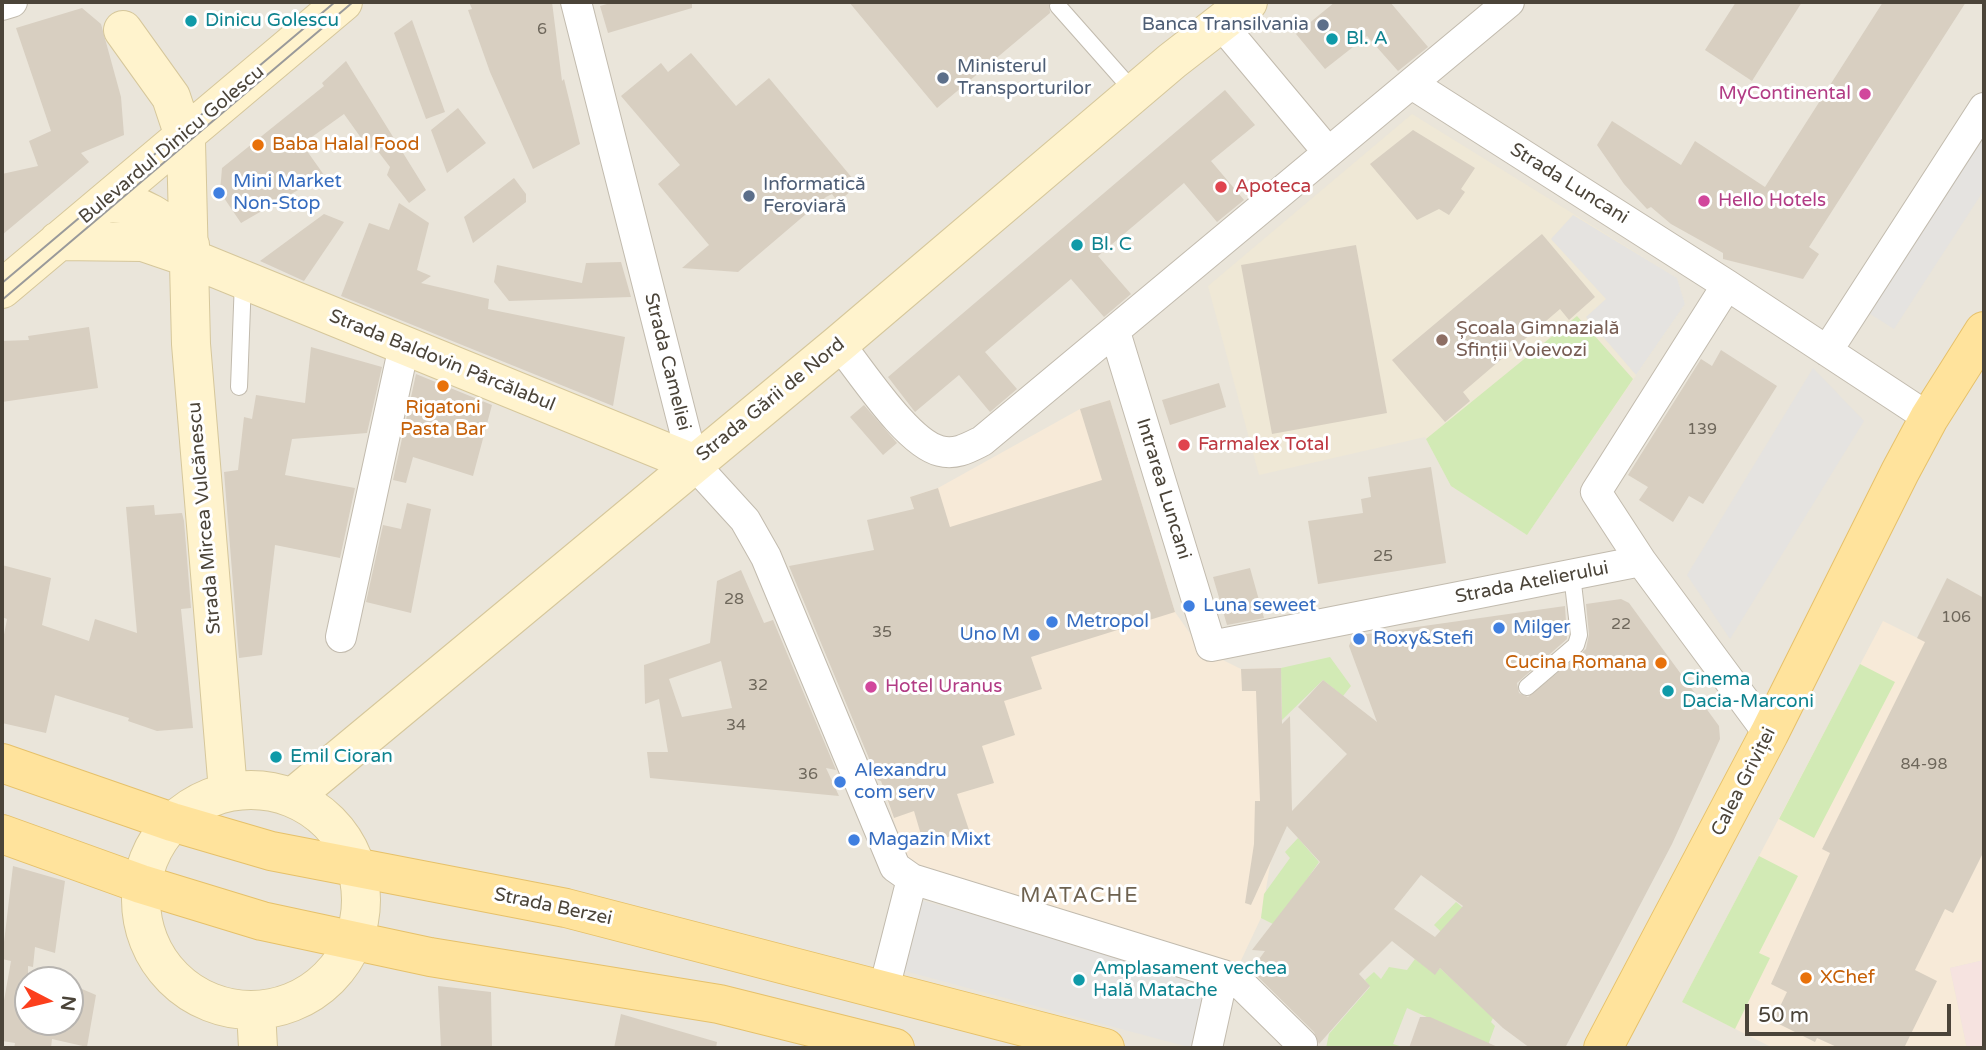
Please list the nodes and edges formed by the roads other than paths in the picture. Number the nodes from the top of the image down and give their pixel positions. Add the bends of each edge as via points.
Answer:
1 (12, 2) edge
2 (343, 2) edge
3 (576, 2) edge
4 (1509, 2) edge
5 (2, 5) edge
6 (1058, 6) dead end
7 (1234, 13) edge
8 (119, 16) edge
9 (1412, 84) junction
10 (1135, 93) junction
11 (1984, 108) edge
12 (173, 145) junction
13 (1328, 152) junction
14 (103, 205) junction
15 (58, 241) junction
16 (190, 252) junction
17 (243, 280) junction
18 (1727, 285) junction
19 (2, 289) edge
20 (1984, 331) edge
21 (1115, 332) junction
22 (839, 344) junction
23 (404, 346) junction
24 (1827, 351) junction
25 (239, 387) dead end
26 (1928, 418) junction
27 (693, 463) junction
28 (1641, 561) junction
29 (1572, 575) junction
30 (341, 638) dead end
31 (1211, 646) joint
32 (1527, 687) dead end
33 (1769, 734) junction
34 (2, 763) edge
35 (229, 791) junction
36 (293, 797) junction
37 (172, 822) junction
38 (2, 834) edge
39 (357, 868) junction
40 (912, 879) junction
41 (141, 884) junction
42 (354, 941) junction
43 (1223, 975) junction
44 (884, 989) junction
45 (256, 1010) junction
46 (1303, 1044) dead end
47 (258, 1048) edge
48 (895, 1048) edge
49 (1105, 1048) edge
50 (1207, 1048) edge
51 (1603, 1048) edge

1 - 5 street
2 - 12 main road, Bulevardul Dinicu Golescu
3 - 27 street, Strada Cameliei
4 - 9 street
6 - 10 lane
7 - 10 main road, Strada Gării de Nord
7 - 13 street
8 - 12 main road, Strada Mircea Vulcănescu via 171,97
9 - 13 street
9 - 18 street, Strada Luncani
10 - 22 main road, Strada Gării de Nord
11 - 24 street
12 - 14 main road, Bulevardul Dinicu Golescu
12 - 16 main road, Strada Mircea Vulcănescu
13 - 21 street
14 - 15 main road, Bulevardul Dinicu Golescu
14 - 16 main road via 146,210 164,220
15 - 16 main road, Strada Baldovin Pârcălabul via 143,242
15 - 19 main road, Bulevardul Dinicu Golescu
16 - 17 main road, Strada Baldovin Pârcălabul
16 - 35 main road, Strada Mircea Vulcănescu via 192,357
17 - 23 main road, Strada Baldovin Pârcălabul
17 - 25 lane
18 - 24 street, Strada Luncani
18 - 28 street via 1596,492
20 - 26 main road, Calea Griviței
21 - 22 street via 982,441 960,452 928,447 910,431
21 - 31 street, Intrarea Luncani
22 - 27 main road, Strada Gării de Nord
23 - 27 main road, Strada Baldovin Pârcălabul
23 - 30 street
24 - 26 street, Strada Luncani
26 - 33 main road, Calea Griviței
27 - 36 main road, Strada Gării de Nord
27 - 40 street, Strada Cameliei via 758,540 888,855 902,874
28 - 29 street, Strada Atelierului
28 - 33 street
29 - 31 street, Strada Atelierului
29 - 32 lane via 1579,635 1576,645
33 - 51 main road, Calea Griviței
34 - 37 main road, Strada Berzei
35 - 36 main road via 261,789
35 - 37 main road via 198,802
36 - 39 main road via 321,814 343,838
37 - 39 main road, Strada Berzei via 271,851
37 - 41 main road via 152,849
38 - 41 main road
39 - 42 main road via 362,904
39 - 44 main road, Strada Berzei via 566,908
40 - 43 street
40 - 44 street
41 - 42 main road via 262,921
41 - 45 main road via 141,913 150,945 167,973 193,994 223,1007
42 - 45 main road via 318,988 288,1004
42 - 48 main road via 719,1004
43 - 46 street via 1243,986
43 - 50 street
44 - 49 main road, Strada Berzei
45 - 47 main road

